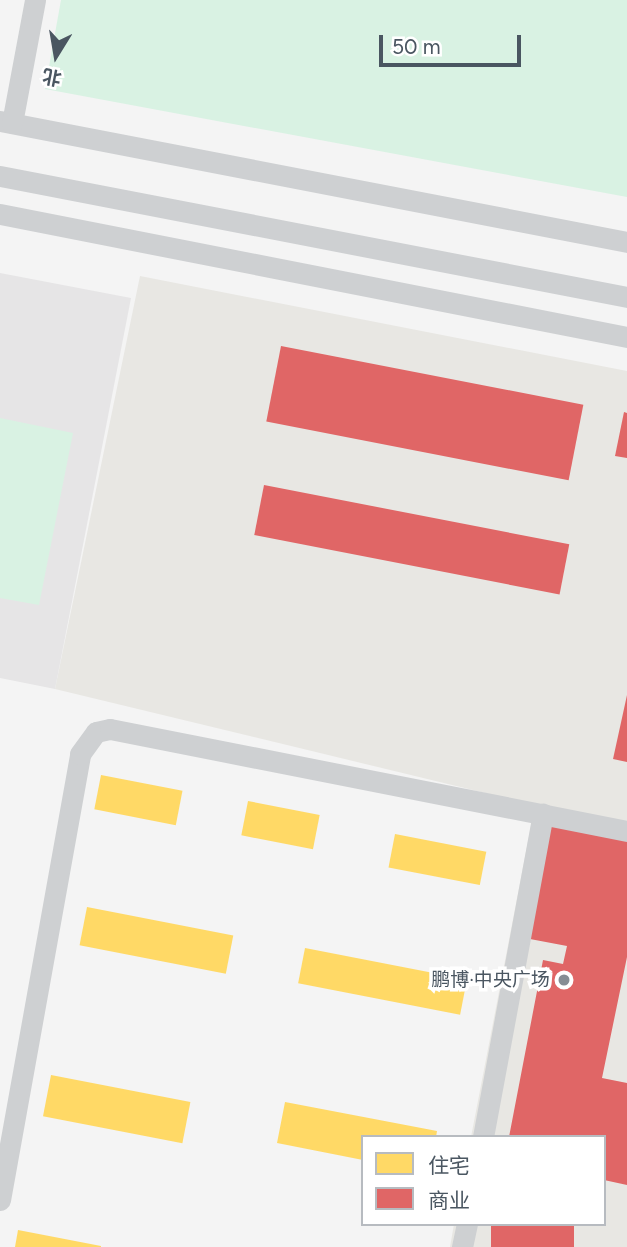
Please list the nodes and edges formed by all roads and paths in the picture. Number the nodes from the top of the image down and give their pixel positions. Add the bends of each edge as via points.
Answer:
1 (35, 0) edge
2 (6, 122) edge
3 (0, 176) edge
4 (0, 214) edge
5 (627, 242) edge
6 (409, 255) junction
7 (404, 291) junction
8 (627, 298) edge
9 (627, 337) edge
10 (543, 814) junction
11 (627, 831) edge
12 (483, 1135) edge
13 (0, 1200) edge
14 (467, 1226) edge
15 (462, 1247) edge

1 - 2 street
2 - 5 street
3 - 6 street
4 - 7 street
6 - 7 street
6 - 8 street
7 - 9 street
10 - 11 street
10 - 12 street
10 - 13 street via 110,729 90,736 80,754
14 - 15 street

